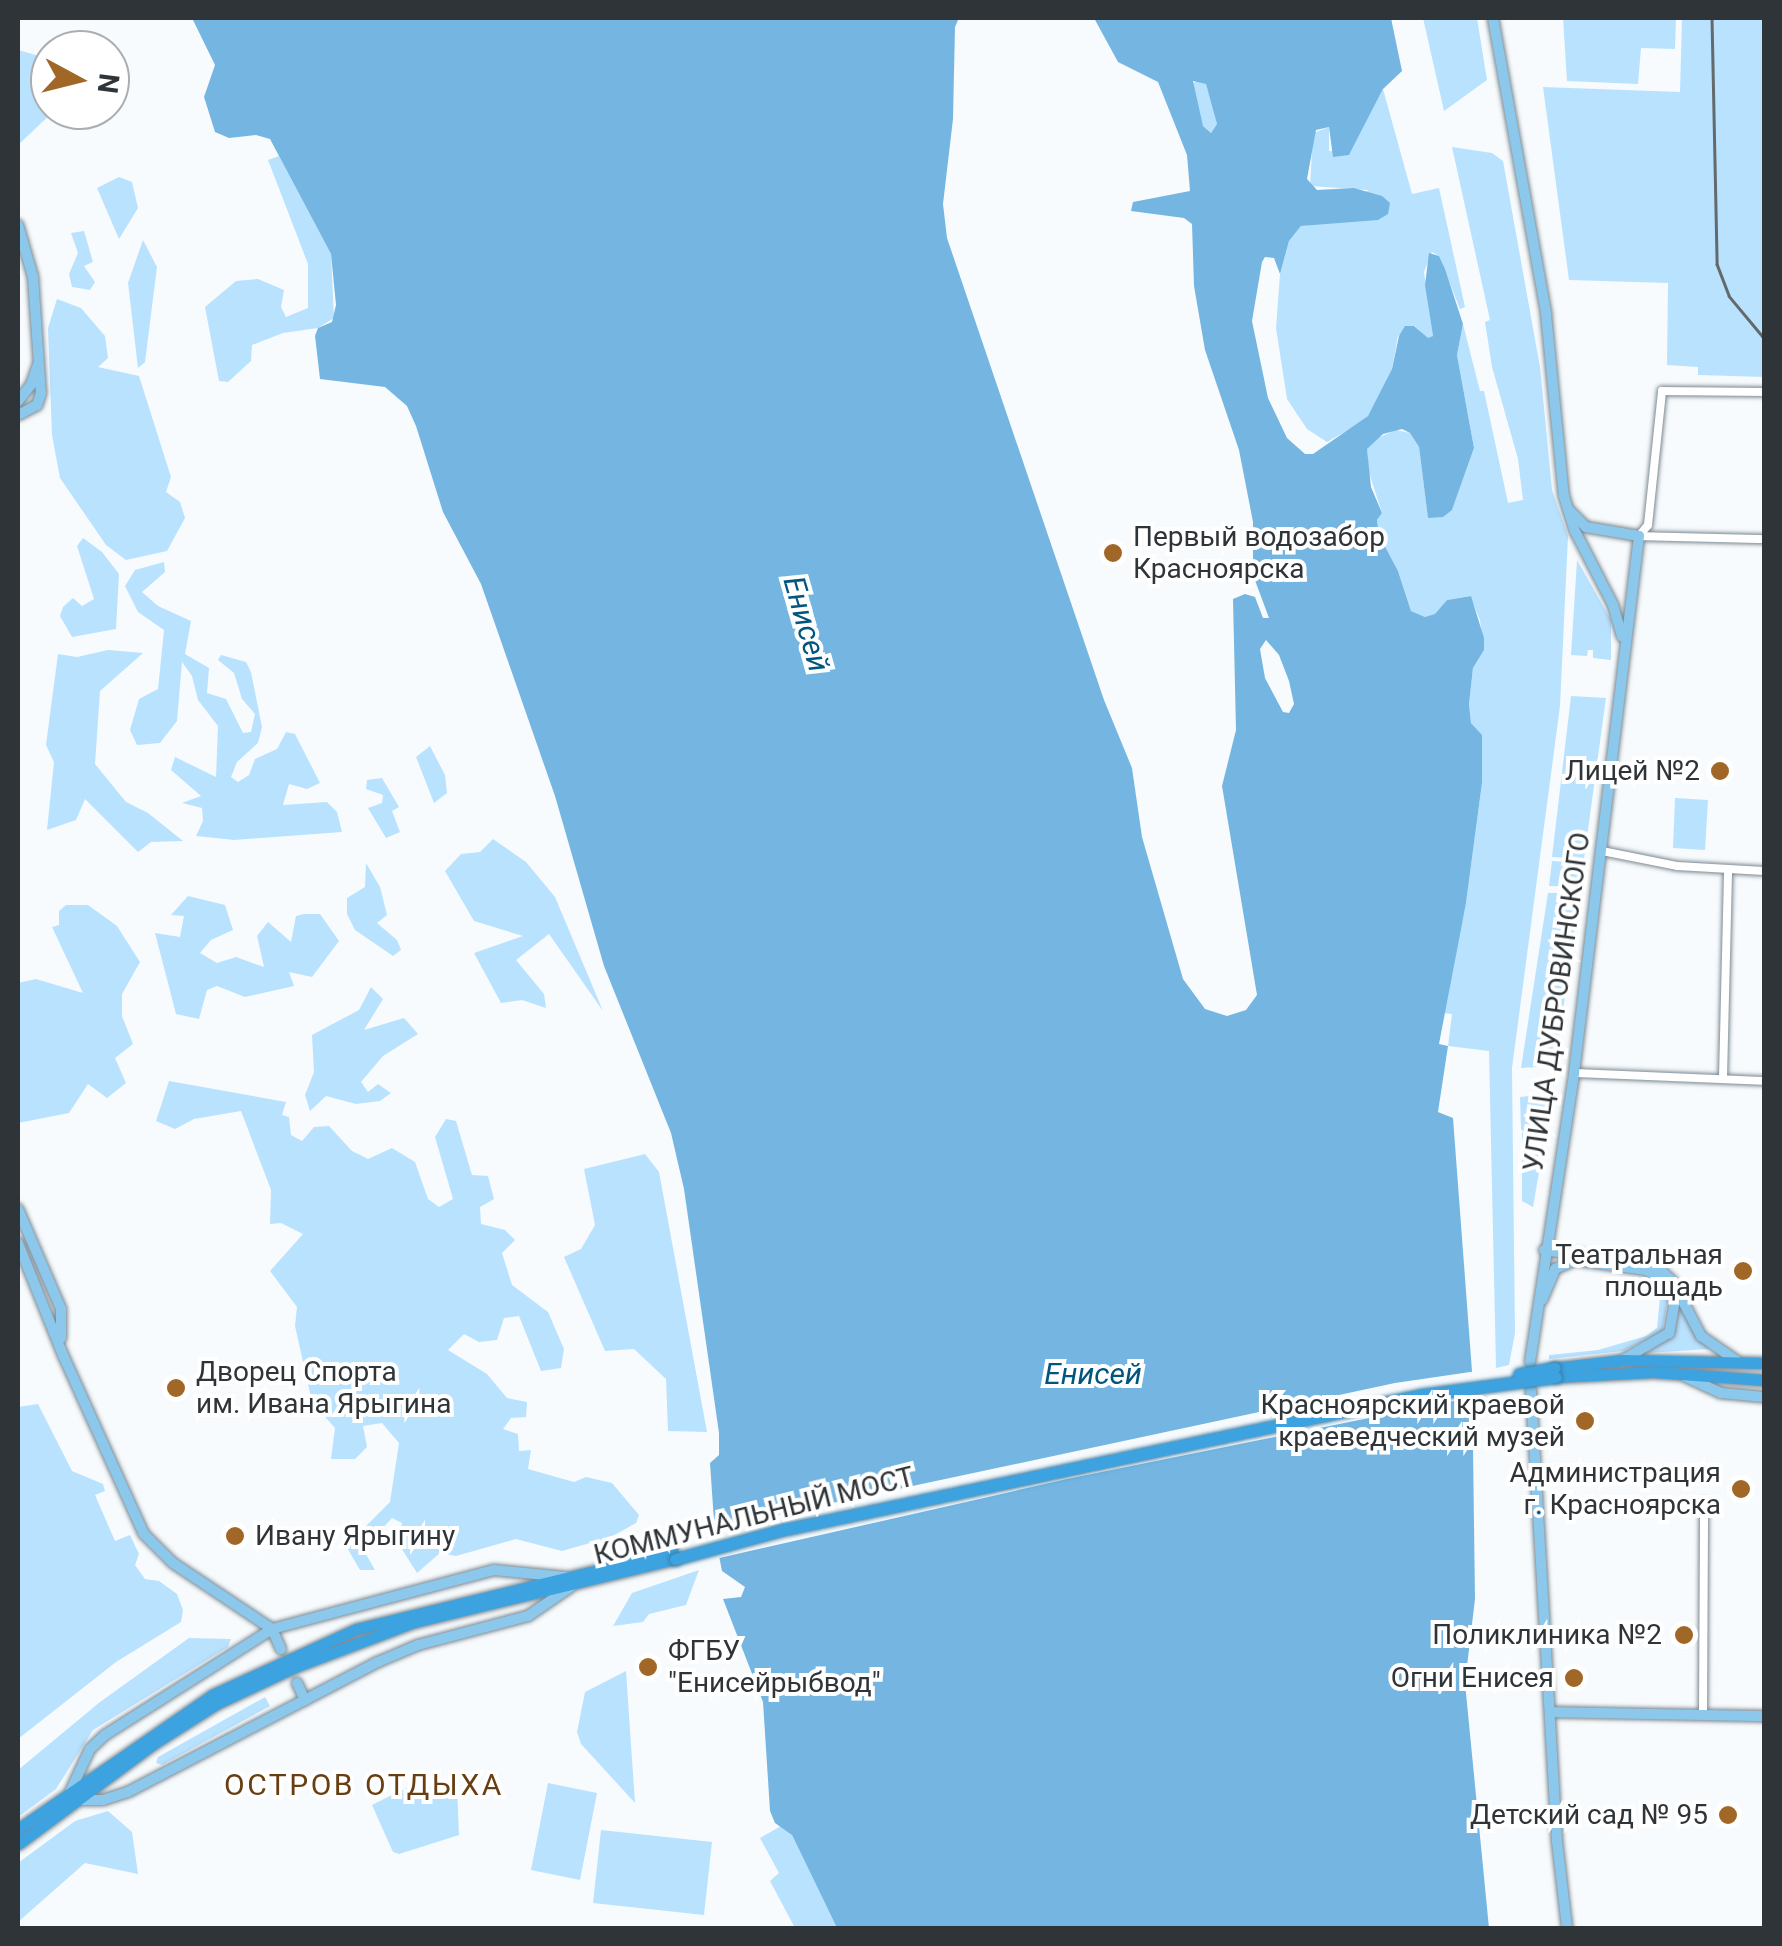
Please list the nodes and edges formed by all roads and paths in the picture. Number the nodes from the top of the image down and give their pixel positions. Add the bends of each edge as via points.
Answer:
1 (1493, 18) edge
2 (18, 225) edge
3 (40, 360) junction
4 (1764, 392) edge
5 (18, 401) edge
6 (18, 415) edge
7 (1568, 509) junction
8 (1639, 536) junction
9 (1764, 539) edge
10 (1623, 648) junction
11 (1602, 851) junction
12 (1728, 870) junction
13 (1764, 871) edge
14 (1574, 1073) junction
15 (1724, 1078) junction
16 (1764, 1080) edge
17 (18, 1209) edge
18 (18, 1242) edge
19 (1544, 1250) junction
20 (47, 1269) junction
21 (33, 1275) junction
22 (1533, 1324) junction
23 (61, 1349) junction
24 (1623, 1360) junction
25 (1738, 1361) junction
26 (1530, 1362) dead end
27 (1764, 1363) edge
28 (1555, 1373) junction
29 (1678, 1374) junction
30 (1764, 1380) edge
31 (1531, 1390) dead end
32 (1764, 1396) edge
33 (1704, 1503) dead end
34 (570, 1581) junction
35 (272, 1629) junction
36 (282, 1649) dead end
37 (297, 1682) dead end
38 (305, 1700) junction
39 (1550, 1712) junction
40 (1703, 1715) junction
41 (1764, 1716) edge
42 (72, 1796) junction
43 (20, 1834) edge
44 (1567, 1928) edge

1 - 7 main road, УЛИЦА ДУБРОВИНСКОГО via 1546,314
2 - 3 main road via 33,277
3 - 5 main road
3 - 6 main road via 38,406
4 - 8 street, УЛИЦА ДУБРОВИНСКОГО via 1662,391 1648,524
7 - 8 main road via 1586,527
7 - 10 main road, УЛИЦА ДУБРОВИНСКОГО via 1613,604
8 - 9 street
8 - 10 main road, УЛИЦА ДУБРОВИНСКОГО
10 - 11 main road, УЛИЦА ДУБРОВИНСКОГО
11 - 12 street
11 - 14 main road, УЛИЦА ДУБРОВИНСКОГО
12 - 13 street
12 - 15 street
14 - 15 street
14 - 19 main road, УЛИЦА ДУБРОВИНСКОГО
15 - 16 street
17 - 20 main road
18 - 21 main road
19 - 22 main road, УЛИЦА ДУБРОВИНСКОГО
19 - 25 main road via 1656,1266 1673,1282 1701,1336
20 - 21 main road
20 - 23 main road via 61,1309
21 - 23 main road
22 - 24 main road via 1548,1281 1564,1262 1654,1273 1675,1300 1673,1323 1662,1340
22 - 26 main road, УЛИЦА ДУБРОВИНСКОГО
23 - 35 main road via 144,1534 172,1563
24 - 25 highway
24 - 28 highway
25 - 27 highway
28 - 29 highway
28 - 34 highway, КОММУНАЛЬНЫЙ МОСТ, bridge via 1373,1398 771,1526
29 - 30 highway
29 - 32 main road via 1721,1393
31 - 39 main road
33 - 40 street
34 - 35 main road via 494,1570
34 - 38 main road via 528,1616 418,1645
34 - 42 highway, КОММУНАЛЬНЫЙ МОСТ via 406,1614 314,1647 212,1695
35 - 36 main road
35 - 42 main road via 94,1744
37 - 38 main road
38 - 42 main road via 128,1792 103,1800
39 - 40 main road
39 - 44 main road
40 - 41 main road
42 - 43 highway, КОММУНАЛЬНЫЙ МОСТ

